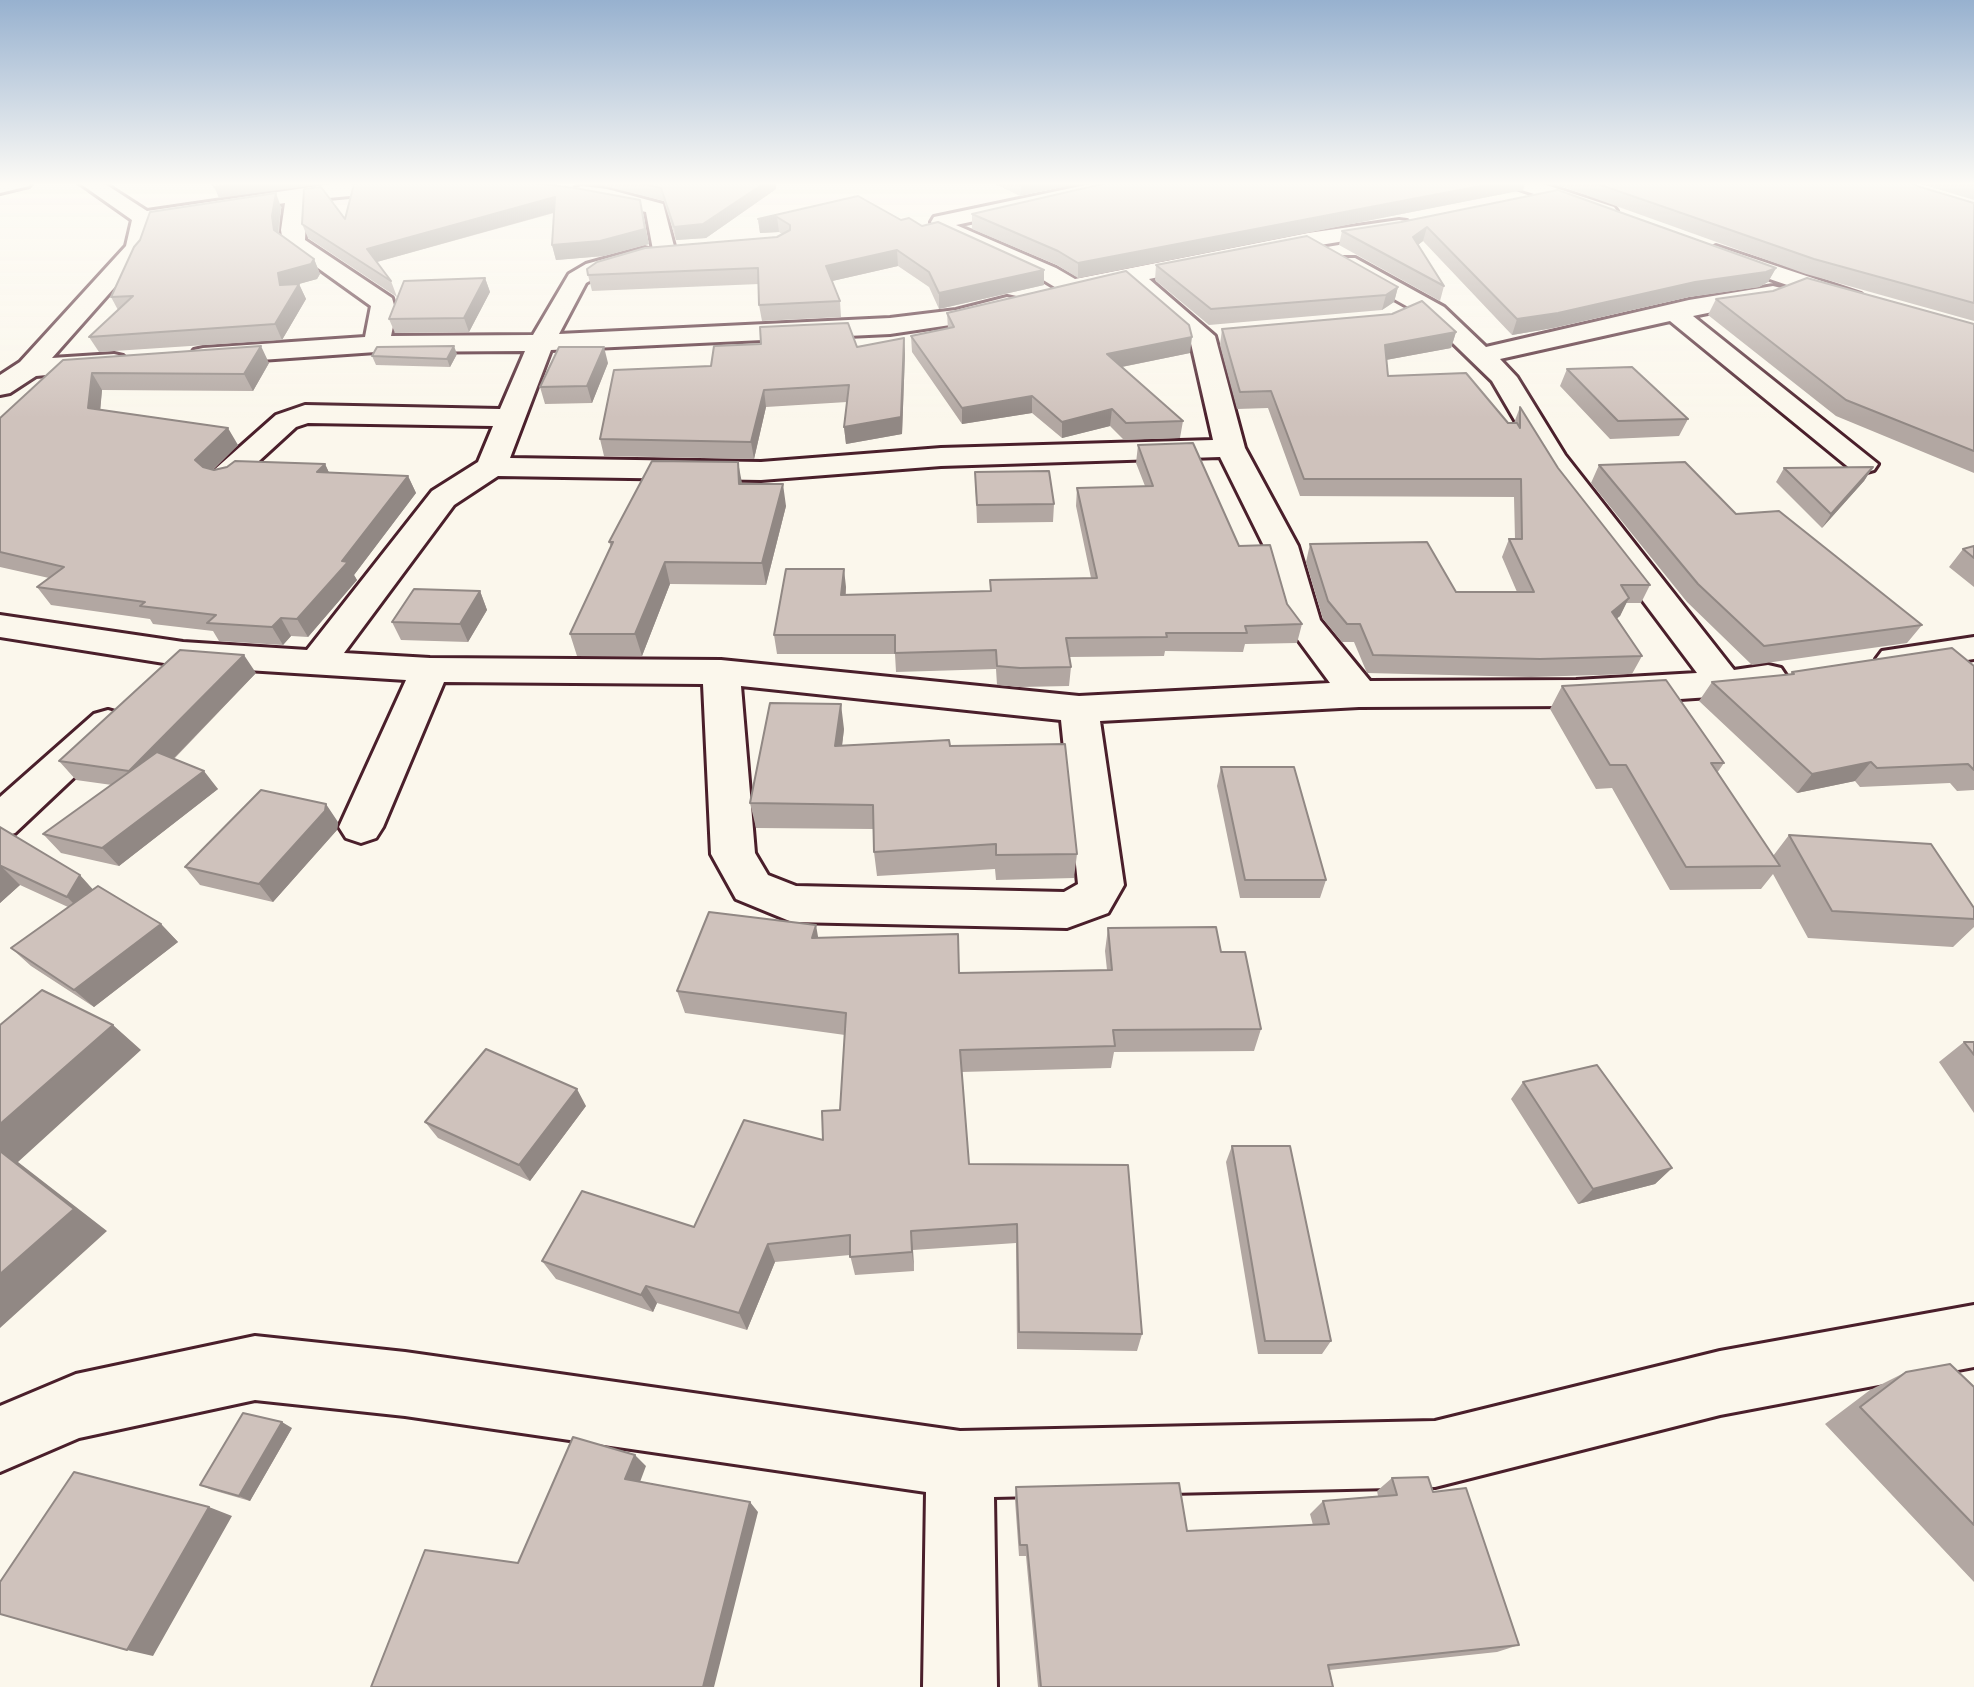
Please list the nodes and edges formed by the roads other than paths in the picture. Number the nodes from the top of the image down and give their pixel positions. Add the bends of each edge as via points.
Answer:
1 (126, 261) edge
2 (320, 261) edge
3 (629, 261) edge
4 (1020, 261) edge
5 (1203, 261) edge
6 (1337, 261) edge
7 (1739, 261) edge
8 (1130, 275) junction
9 (1797, 282) junction
10 (1071, 287) junction
11 (1873, 304) edge
12 (1681, 311) junction
13 (1231, 333) edge
14 (1202, 336) junction
15 (541, 343) junction
16 (376, 344) junction
17 (1480, 356) junction
18 (187, 357) edge
19 (139, 360) edge
20 (29, 368) junction
21 (0, 387) edge
22 (511, 418) junction
23 (1230, 448) junction
24 (1863, 464) edge
25 (491, 467) junction
26 (225, 476) edge
27 (0, 626) edge
28 (1974, 648) edge
29 (183, 654) junction
30 (318, 661) junction
31 (1865, 664) edge
32 (430, 670) junction
33 (721, 672) junction
34 (1803, 673) edge
35 (1725, 684) junction
36 (1359, 694) junction
37 (1079, 709) junction
38 (0, 822) edge
39 (361, 827) dead end
40 (1974, 1336) edge
41 (0, 1439) edge
42 (960, 1464) junction
43 (960, 1687) edge

1 - 20 street
2 - 16 street via 383,303
3 - 15 street via 577,279
4 - 10 street
5 - 8 street
6 - 17 street via 1404,309 1435,312
7 - 9 street
8 - 10 street
8 - 14 street
9 - 11 street
9 - 12 street via 1765,296
10 - 15 street via 957,317 890,326
12 - 17 street
12 - 24 street via 1681,318 1700,334
13 - 14 street
14 - 23 street
15 - 16 street
15 - 22 street
16 - 18 street
17 - 35 street via 1503,377 1552,459
19 - 20 street
20 - 21 street
22 - 25 street
22 - 26 street via 305,414 286,421
23 - 25 street via 941,457 761,471
23 - 36 street via 1281,546 1303,622
25 - 30 street via 443,498
27 - 29 street
28 - 31 street
29 - 30 street
29 - 38 street
30 - 32 street
32 - 33 street
32 - 39 street
33 - 37 street
33 - 37 street via 733,854 752,887 792,904 1067,910 1092,900 1101,885
34 - 35 street
35 - 36 street via 1576,693
36 - 37 street
40 - 42 street via 1720,1383 1435,1454
41 - 42 street via 76,1406 255,1368 405,1384
42 - 43 street

